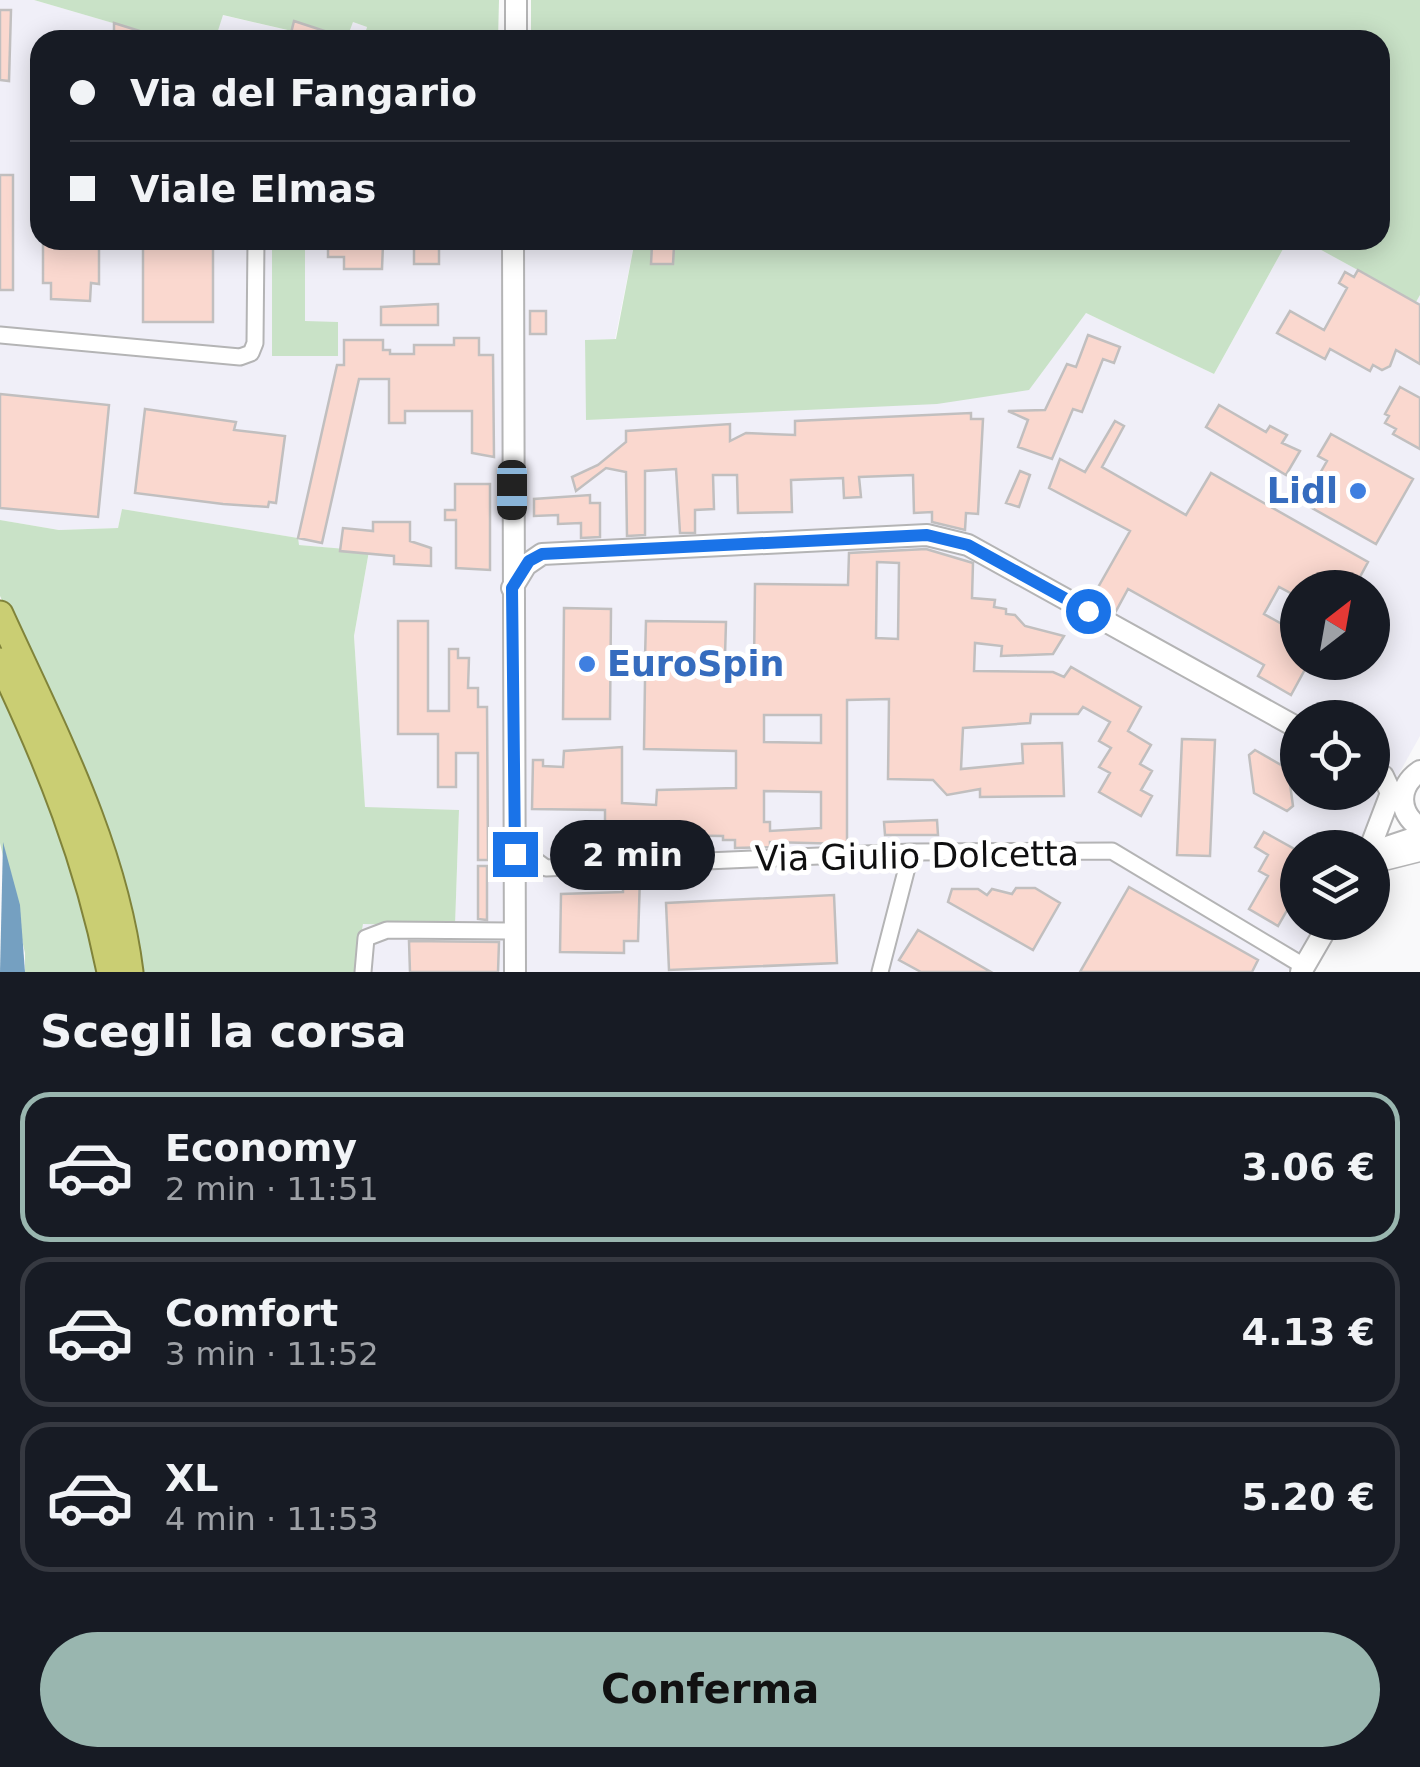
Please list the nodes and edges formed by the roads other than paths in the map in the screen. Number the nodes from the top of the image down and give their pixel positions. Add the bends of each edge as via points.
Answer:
1 (516, 0) edge
2 (516, 30) edge
3 (256, 250) edge
4 (513, 250) edge
5 (0, 335) edge
6 (512, 526) junction
7 (542, 554) junction
8 (512, 588) junction
9 (0, 614) edge
10 (0, 662) edge
11 (1280, 718) edge
12 (1418, 770) edge
13 (1390, 772) edge
14 (1420, 828) edge
15 (516, 831) junction
16 (1420, 836) edge
17 (1390, 846) edge
18 (910, 852) junction
19 (1420, 852) edge
20 (1390, 858) edge
21 (514, 931) junction
22 (1320, 940) edge
23 (1303, 971) edge
24 (110, 972) edge
25 (130, 972) edge
26 (363, 972) edge
27 (515, 972) edge
28 (880, 972) edge

1 - 2 main road
3 - 5 street via 254,342 240,357
4 - 6 main road
6 - 7 main road
6 - 8 main road
7 - 8 main road via 529,561
7 - 11 main road via 927,535 968,545
8 - 15 main road
9 - 25 highway via 83,794 118,904
10 - 24 highway via 64,802
12 - 13 main road
12 - 14 main road via 1402,800
15 - 18 street, Via Giulio Dolcetta via 546,868
15 - 21 main road
16 - 17 main road
18 - 23 street, Via Giulio Dolcetta via 1112,852
18 - 28 street
19 - 20 street
21 - 26 street via 387,930 366,938
21 - 27 main road
22 - 23 main road

